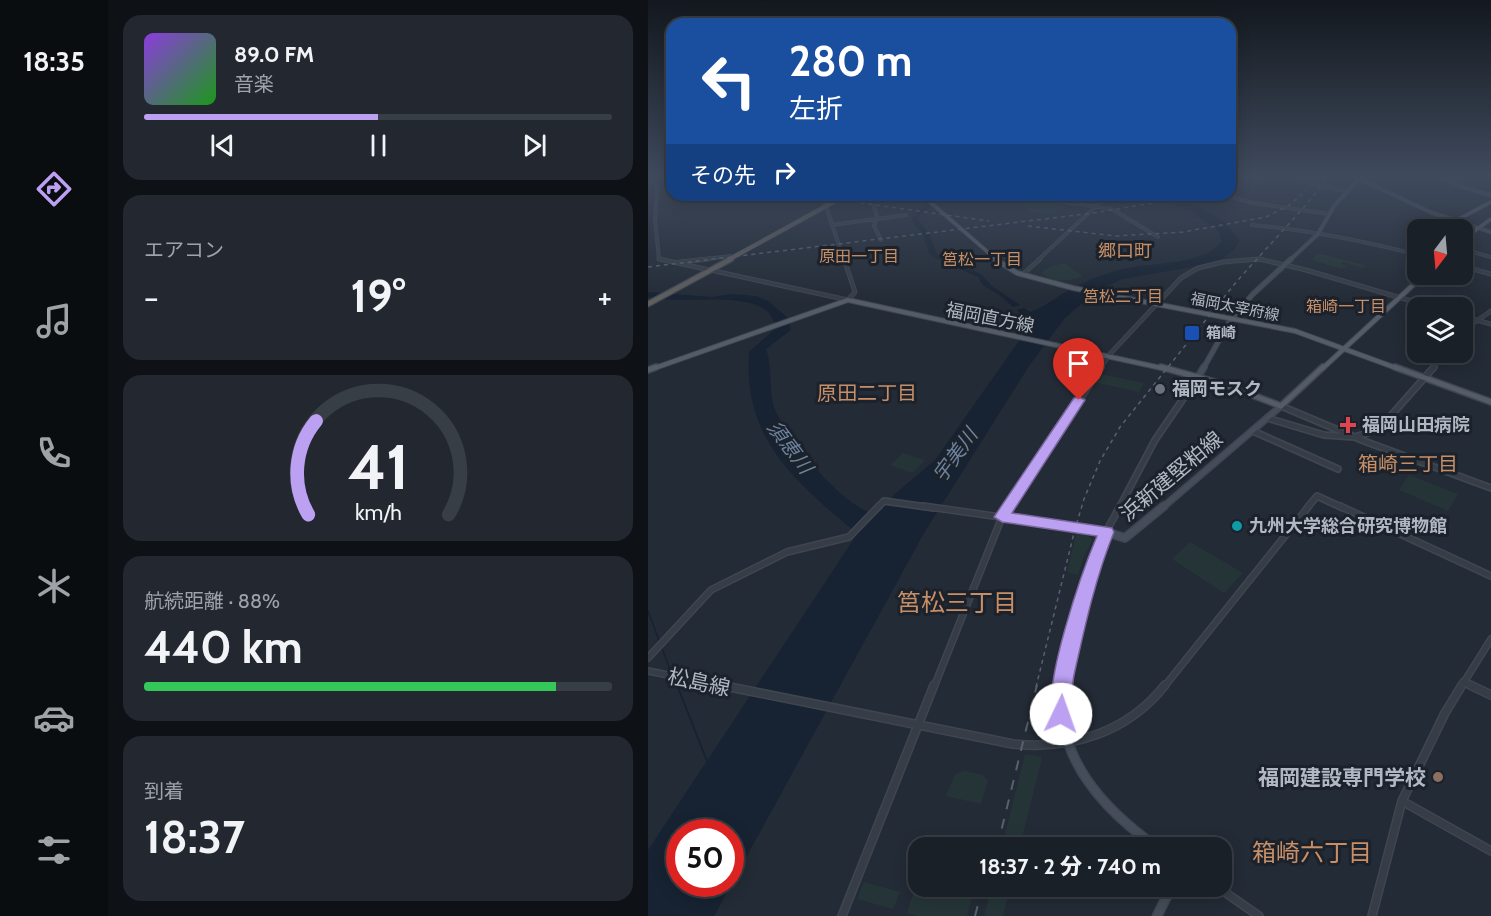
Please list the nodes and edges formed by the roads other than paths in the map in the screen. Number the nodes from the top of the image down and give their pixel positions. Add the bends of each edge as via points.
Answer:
1 (655, 218) edge
2 (803, 218) edge
3 (803, 218) edge
4 (830, 218) edge
5 (890, 218) edge
6 (948, 218) edge
7 (1083, 218) edge
8 (1126, 218) edge
9 (1327, 218) edge
10 (1491, 219) edge
11 (876, 220) junction
12 (832, 225) junction
13 (1252, 225) dead end
14 (1473, 226) edge
15 (1478, 227) junction
16 (1473, 231) edge
17 (1491, 232) edge
18 (1318, 234) junction
19 (1158, 237) dead end
20 (881, 240) dead end
21 (1473, 252) edge
22 (1407, 253) edge
23 (731, 256) junction
24 (1491, 257) edge
25 (674, 263) junction
26 (1285, 265) junction
27 (710, 269) junction
28 (1473, 269) edge
29 (1491, 274) edge
30 (1022, 275) junction
31 (1414, 285) edge
32 (1096, 292) joint
33 (1401, 298) junction
34 (848, 300) junction
35 (1407, 300) edge
36 (650, 301) edge
37 (1158, 305) junction
38 (1491, 311) edge
39 (1231, 319) junction
40 (1473, 319) edge
41 (1478, 320) junction
42 (1473, 323) edge
43 (1491, 324) edge
44 (1343, 348) junction
45 (1110, 355) junction
46 (1437, 363) edge
47 (648, 370) edge
48 (1198, 377) junction
49 (1426, 378) junction
50 (1491, 402) edge
51 (1281, 406) junction
52 (1268, 418) junction
53 (1253, 430) junction
54 (1350, 436) junction
55 (1338, 469) dead end
56 (1491, 488) edge
57 (1002, 517) junction
58 (1106, 532) junction
59 (1491, 576) edge
60 (1491, 639) edge
61 (648, 658) edge
62 (648, 671) edge
63 (1464, 682) junction
64 (1491, 695) edge
65 (919, 724) junction
66 (1067, 744) junction
67 (1402, 801) junction
68 (1142, 837) edge
69 (1491, 851) edge
70 (1166, 897) edge
71 (1232, 897) edge
72 (842, 916) edge
73 (1157, 916) edge
74 (1259, 916) edge
75 (1372, 916) edge

1 - 25 street via 657,257
2 - 23 highway
3 - 27 highway
4 - 12 street
5 - 11 street
6 - 30 main road, 福岡太宰府線 via 1003,265
7 - 30 street
8 - 19 street
9 - 18 main road
10 - 15 main road
11 - 12 street
11 - 20 street via 874,226
12 - 34 street via 855,292
13 - 18 street
14 - 15 main road
15 - 16 main road
15 - 17 main road
18 - 22 street
18 - 26 main road
21 - 24 street
23 - 25 street
23 - 27 highway
25 - 27 street
26 - 33 street
26 - 37 street via 1248,258 1198,268 1181,278
26 - 39 main road
27 - 34 street
27 - 36 highway
28 - 29 street
30 - 32 main road, 福岡太宰府線
31 - 33 main road
32 - 37 main road, 福岡太宰府線
33 - 35 street
33 - 44 main road
34 - 45 main road, 福岡直方線
34 - 47 main road
37 - 39 main road, 福岡太宰府線
37 - 45 street
38 - 41 street
39 - 44 main road, 福岡太宰府線 via 1284,328
39 - 48 main road
40 - 41 street
41 - 42 street
41 - 43 street
44 - 49 main road, 福岡太宰府線
44 - 51 main road
45 - 48 main road, 福岡直方線
45 - 57 street
46 - 49 street
48 - 51 main road, 福岡直方線
48 - 58 street via 1155,440
49 - 50 main road, 福岡太宰府線
49 - 54 street via 1380,427 1363,436
51 - 52 main road, 浜新建堅粕線
51 - 54 street
52 - 53 main road, 浜新建堅粕線
52 - 54 street via 1300,430
53 - 55 street
53 - 58 main road, 浜新建堅粕線 via 1129,536
54 - 56 street
57 - 58 street
57 - 61 street via 884,501 842,539 788,552 711,590
57 - 65 street
58 - 66 main road, 浜新建堅粕線 via 1090,572 1063,683 1061,714
59 - 66 street, 松島線 via 1317,496 1153,701 1105,733
60 - 63 street
62 - 65 street, 松島線
63 - 64 street
63 - 67 street
65 - 66 street, 松島線 via 1026,746
65 - 72 street
66 - 68 main road, 浜新建堅粕線 via 1077,769 1103,804
67 - 69 street
67 - 75 street
70 - 73 main road
71 - 74 street

